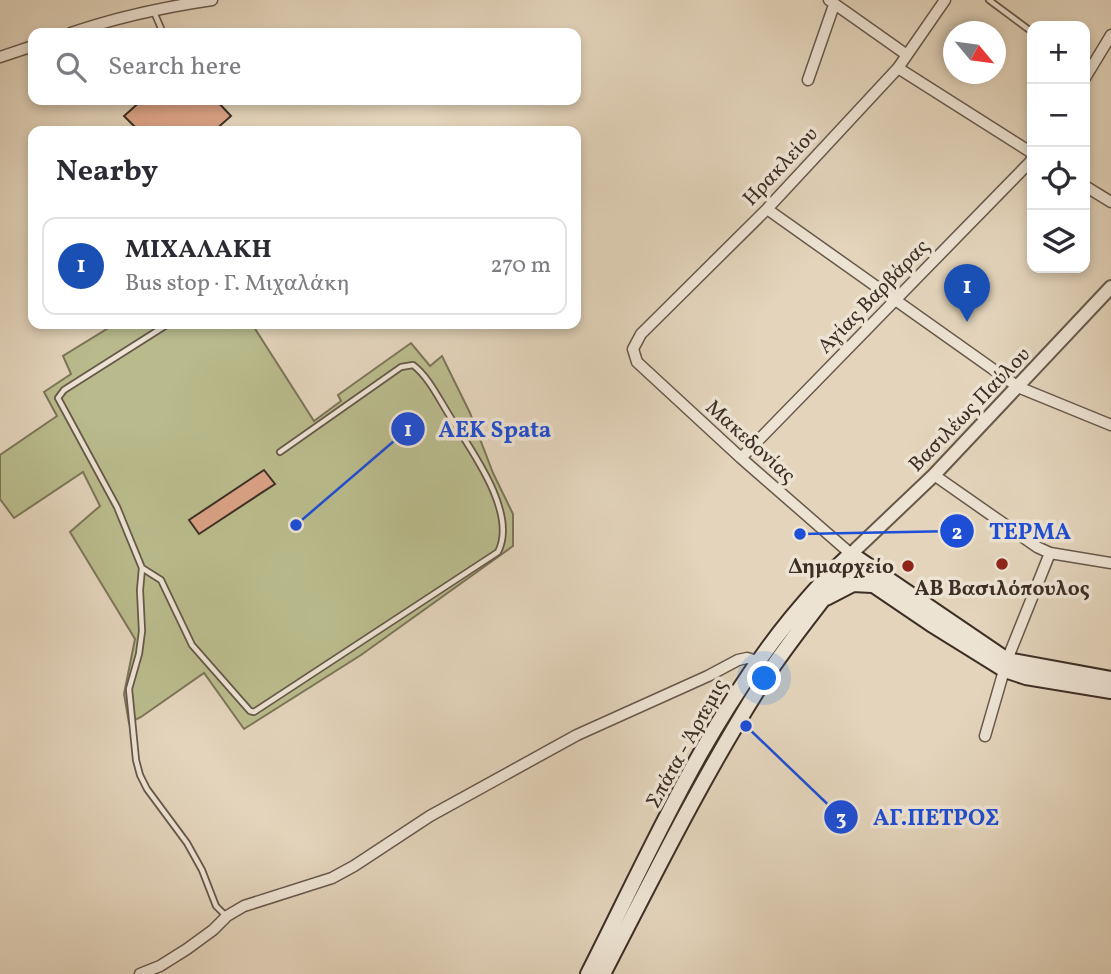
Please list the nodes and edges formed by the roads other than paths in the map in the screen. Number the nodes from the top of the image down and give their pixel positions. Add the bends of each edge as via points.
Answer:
1 (212, 0) edge
2 (945, 0) edge
3 (989, 0) edge
4 (832, 3) edge
5 (153, 11) junction
6 (85, 28) edge
7 (161, 28) edge
8 (1027, 28) edge
9 (1111, 35) edge
10 (28, 48) edge
11 (907, 55) junction
12 (0, 57) edge
13 (898, 68) junction
14 (1090, 70) edge
15 (808, 80) dead end
16 (1027, 150) edge
17 (1027, 165) edge
18 (1090, 189) edge
19 (1111, 202) edge
20 (767, 209) junction
21 (1111, 287) edge
22 (895, 301) junction
23 (160, 329) edge
24 (633, 349) joint
25 (1018, 387) junction
26 (1111, 425) edge
27 (279, 452) dead end
28 (741, 458) junction
29 (934, 475) junction
30 (1049, 553) junction
31 (849, 561) junction
32 (1111, 563) edge
33 (142, 568) junction
34 (874, 585) junction
35 (824, 598) junction
36 (758, 661) junction
37 (1006, 665) junction
38 (1111, 680) edge
39 (1111, 691) edge
40 (985, 736) dead end
41 (227, 916) junction
42 (140, 974) edge
43 (588, 974) edge
44 (603, 974) edge

1 - 5 street
2 - 11 street, Ηρακλείου
3 - 8 lane
4 - 11 street
4 - 15 street
5 - 6 street
5 - 7 lane
9 - 14 street
10 - 12 street
11 - 13 street, Ηρακλείου
13 - 16 street
13 - 20 street, Ηρακλείου
17 - 22 street, Αγίας Βαρβάρας
18 - 19 street
20 - 22 street
20 - 24 street, Ηρακλείου via 641,334
21 - 25 street, Βασιλέως Παύλου
22 - 25 street
22 - 28 street, Αγίας Βαρβάρας
23 - 33 lane via 58,398 117,507
24 - 28 street, Μακεδονίας via 637,362
25 - 26 street
25 - 29 street, Βασιλέως Παύλου
27 - 33 lane via 401,367 413,365 490,481 502,544 498,552 254,712 192,645 161,580
28 - 31 street, Μακεδονίας
29 - 30 street
29 - 31 street, Βασιλέως Παύλου
30 - 32 street
30 - 37 street
31 - 34 main road
31 - 35 main road, Σπάτα - Άρτεμις
31 - 36 main road, Σπάτα - Άρτεμις via 818,586
31 - 37 main road
33 - 41 lane via 142,631 129,689 136,760 147,789 187,844 216,906
34 - 35 main road via 853,584
34 - 37 main road
35 - 44 main road, Σπάτα - Άρτεμις via 786,646 738,722
36 - 41 street via 738,660 622,714 471,792 332,878 244,906
36 - 43 main road, Σπάτα - Άρτεμις via 683,786
37 - 38 main road
37 - 39 main road via 1026,677
37 - 40 street
41 - 42 street via 187,949

